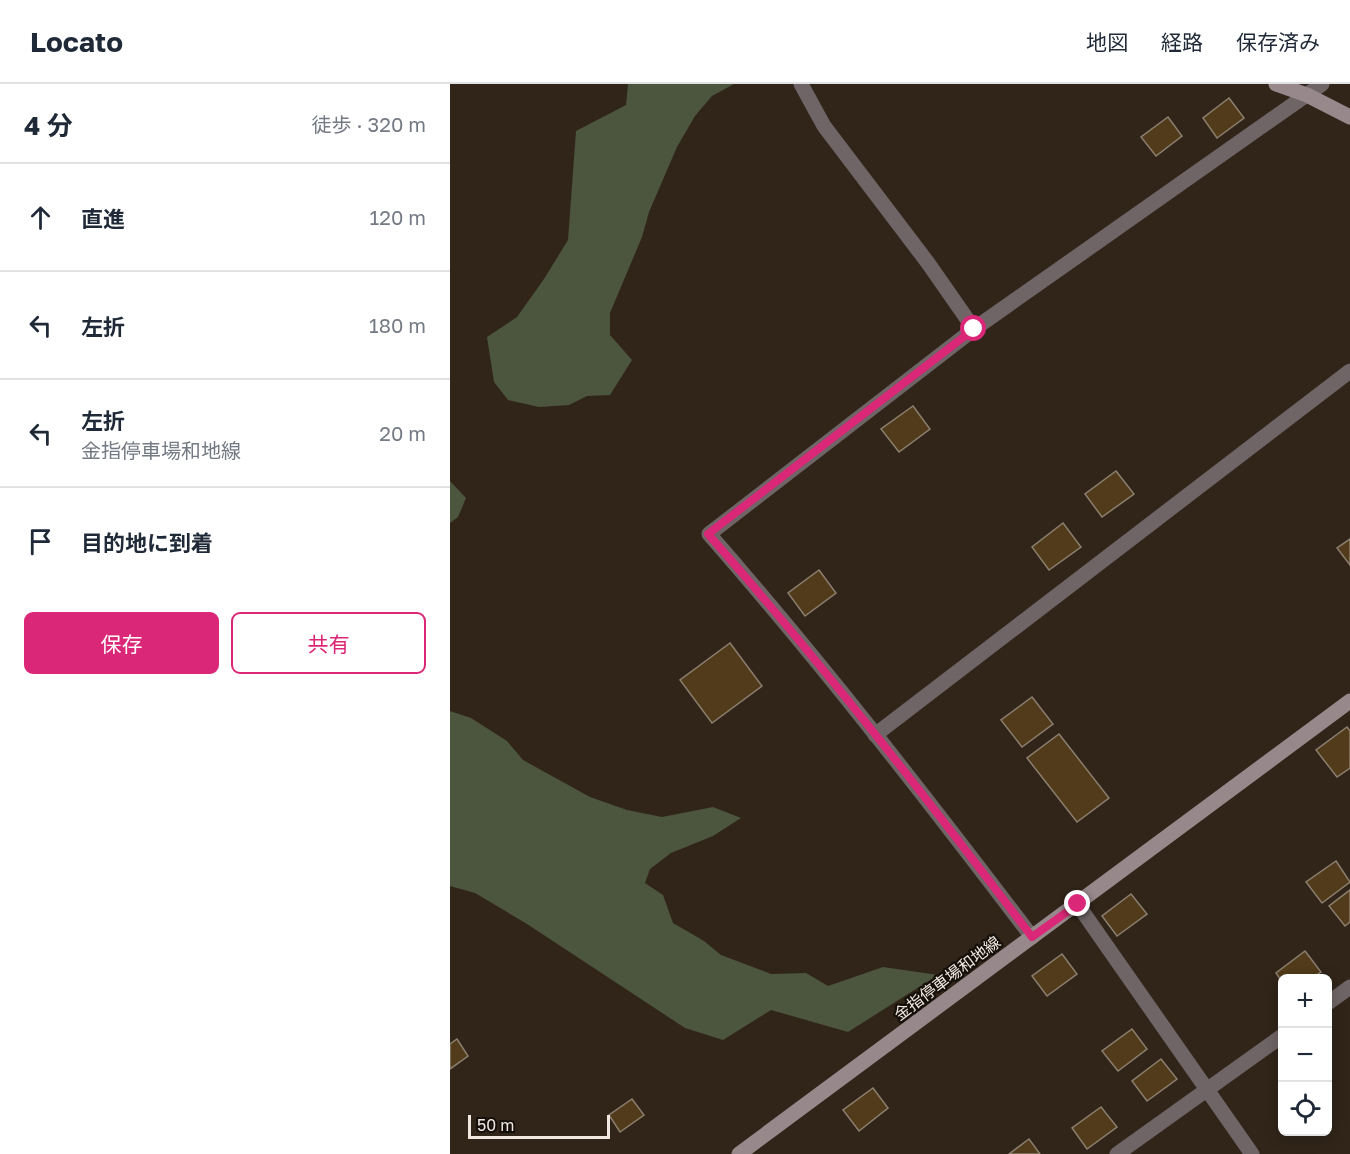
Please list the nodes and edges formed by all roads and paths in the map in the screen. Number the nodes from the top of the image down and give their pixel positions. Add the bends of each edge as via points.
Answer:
1 (801, 84) edge
2 (1276, 84) edge
3 (1322, 84) edge
4 (1307, 95) junction
5 (1350, 117) edge
6 (974, 329) junction
7 (1350, 371) edge
8 (1350, 701) edge
9 (875, 735) junction
10 (1078, 904) junction
11 (1032, 937) junction
12 (1350, 987) edge
13 (1332, 1000) edge
14 (1278, 1039) edge
15 (1206, 1091) junction
16 (739, 1154) edge
17 (1117, 1154) edge
18 (1252, 1154) edge

1 - 6 street via 824,126
2 - 4 main road
3 - 4 street
4 - 5 main road
4 - 6 street
6 - 9 street via 708,534
7 - 9 street
8 - 10 main road, 金指停車場和地線
9 - 11 street
10 - 11 main road, 金指停車場和地線
10 - 15 street
11 - 16 main road, 金指停車場和地線
12 - 13 street
14 - 15 street
15 - 17 street
15 - 18 street

